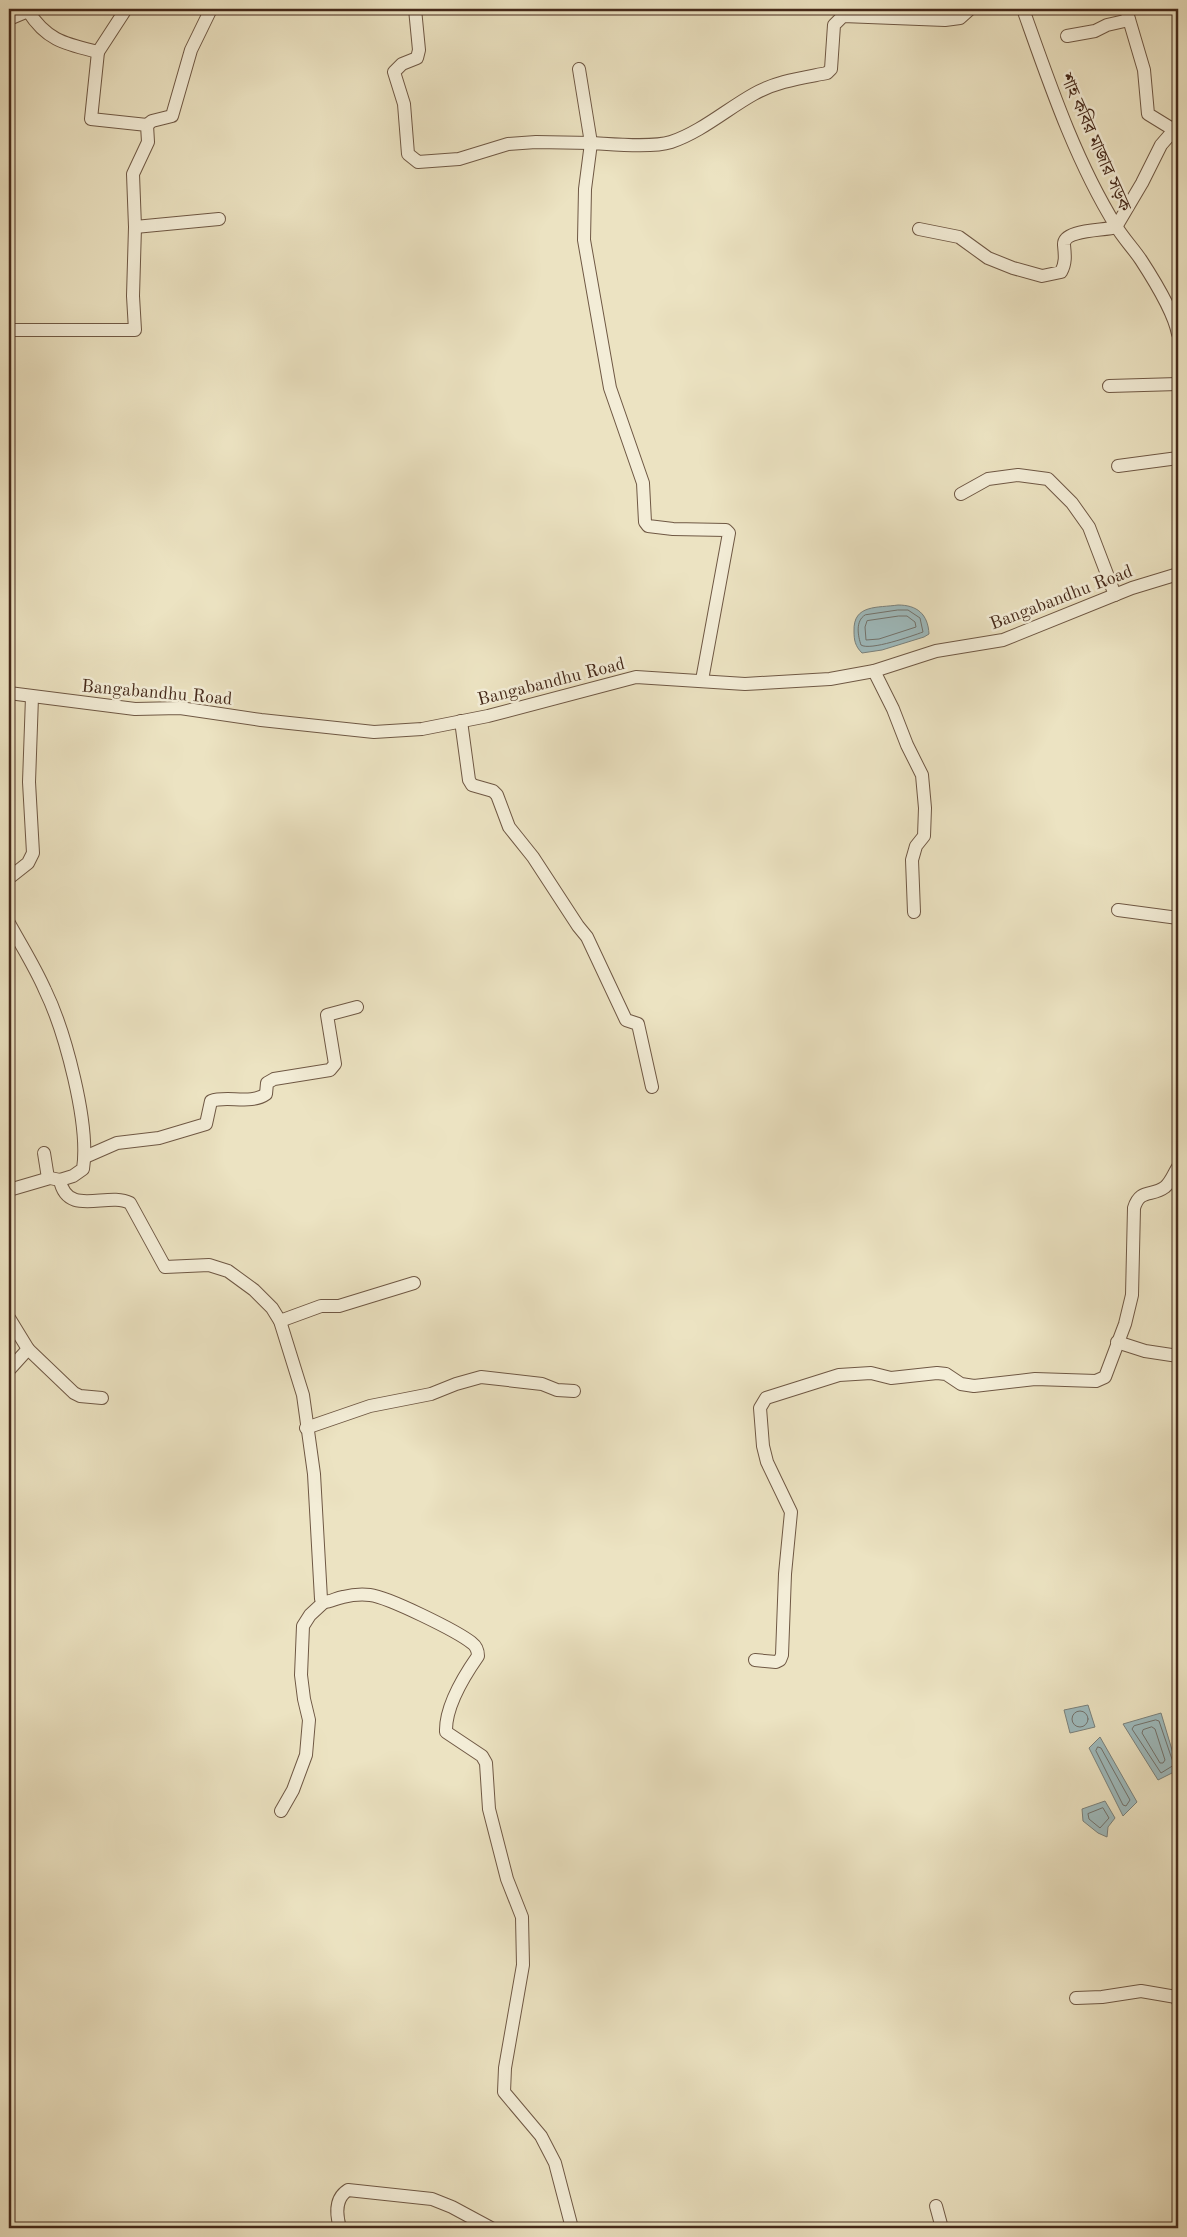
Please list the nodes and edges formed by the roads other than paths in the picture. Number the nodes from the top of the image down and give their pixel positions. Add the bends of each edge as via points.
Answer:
1 (126, 9) edge
2 (211, 9) edge
3 (415, 9) edge
4 (970, 9) edge
5 (1023, 9) edge
6 (28, 10) edge
7 (1127, 14) edge
8 (9, 19) edge
9 (1067, 36) dead end
10 (98, 52) junction
11 (579, 69) dead end
12 (147, 125) junction
13 (1176, 130) edge
14 (591, 143) junction
15 (219, 219) dead end
16 (135, 227) junction
17 (1116, 227) junction
18 (919, 228) dead end
19 (1178, 326) edge
20 (9, 330) edge
21 (1178, 384) edge
22 (1109, 386) dead end
23 (1178, 458) edge
24 (1118, 466) dead end
25 (961, 494) dead end
26 (1178, 574) edge
27 (1114, 595) junction
28 (874, 670) junction
29 (702, 680) junction
30 (9, 693) edge
31 (32, 697) junction
32 (461, 721) junction
33 (9, 878) edge
34 (1118, 910) dead end
35 (914, 912) dead end
36 (1178, 918) edge
37 (9, 922) edge
38 (357, 1007) dead end
39 (652, 1087) dead end
40 (44, 1154) dead end
41 (84, 1157) junction
42 (1178, 1167) edge
43 (54, 1179) junction
44 (9, 1190) edge
45 (414, 1282) dead end
46 (9, 1318) edge
47 (280, 1321) junction
48 (1117, 1342) junction
49 (28, 1349) junction
50 (1178, 1356) edge
51 (9, 1370) edge
52 (574, 1391) dead end
53 (102, 1398) dead end
54 (306, 1428) junction
55 (324, 1602) junction
56 (755, 1660) dead end
57 (281, 1811) dead end
58 (1076, 1998) dead end
59 (1178, 2001) edge
60 (936, 2206) dead end
61 (340, 2228) edge
62 (491, 2228) edge
63 (572, 2228) edge
64 (942, 2228) edge

1 - 10 street
2 - 12 street via 191,50 172,116
3 - 14 street via 418,58 402,64 394,72 404,104 408,154 418,162 459,159 508,144
4 - 14 street via 960,18 945,20 843,16 834,25 831,69 827,73 778,83 756,92 705,125 671,142
5 - 17 street, শাহ কবির মাজার সড়ক via 1058,105
6 - 8 street
6 - 10 street via 36,24 61,43
7 - 9 street via 1095,32
7 - 13 street via 1144,70 1148,114
10 - 12 street via 91,119
11 - 14 street
12 - 16 street via 148,142 133,174
13 - 17 street via 1161,145
14 - 29 street via 585,190 584,240 610,388 643,483 645,522 648,526 673,530 726,530 729,533
15 - 16 street
16 - 20 street via 135,330
17 - 18 street via 1074,233 1067,237 1061,272 1042,276 988,258 959,236
17 - 19 street, শাহ কবির মাজার সড়ক via 1141,260
21 - 22 street
23 - 24 street
25 - 27 street via 988,479 1018,475 1048,479 1072,503 1089,527
26 - 27 street, Bangabandhu Road
27 - 28 street, Bangabandhu Road via 1003,640 936,651
28 - 29 street, Bangabandhu Road via 790,683
28 - 35 street via 922,775 924,836 916,846 912,860
29 - 32 street, Bangabandhu Road via 636,677
30 - 31 street, Bangabandhu Road
31 - 32 street, Bangabandhu Road via 135,709 180,708 374,732 422,729
31 - 33 street via 29,782 33,853 28,863
32 - 39 street via 472,785 493,791 497,796 509,827 587,937 626,1020 638,1024
34 - 36 street
37 - 41 street via 46,990 64,1038 79,1106
38 - 41 street via 327,1015 335,1064 330,1070 274,1079 267,1083 266,1094 260,1098 210,1101 206,1124 159,1138 117,1143
40 - 43 street
41 - 43 street via 83,1169 73,1176
42 - 48 street via 1163,1188 1137,1199 1134,1208 1132,1295
43 - 44 street
43 - 47 street via 78,1202 122,1198 130,1202 165,1267 209,1265 228,1271 254,1290
45 - 47 street via 338,1306 321,1306
46 - 49 street
47 - 54 street via 304,1396
48 - 50 street via 1144,1351
48 - 56 street via 1105,1377 1096,1381 1035,1379 974,1386 961,1384 946,1374 891,1378 871,1373 839,1376 766,1398 760,1408 763,1446 767,1462 791,1512 791,1526 785,1574 782,1655 776,1662
49 - 51 street
49 - 53 street via 74,1393
52 - 54 street via 481,1377 431,1394 370,1406
54 - 55 street via 314,1474 318,1580
55 - 57 street via 310,1614 303,1626 301,1675 309,1720 306,1755
55 - 63 street via 371,1595 393,1601 461,1636 478,1650 478,1656 454,1699 446,1732 476,1751 486,1763 491,1816 507,1879 522,1917 523,1965 505,2068 504,2092 541,2136 555,2162
58 - 59 street via 1141,1990 1176,1997
60 - 64 street
61 - 62 street via 338,2201 348,2190 432,2199

